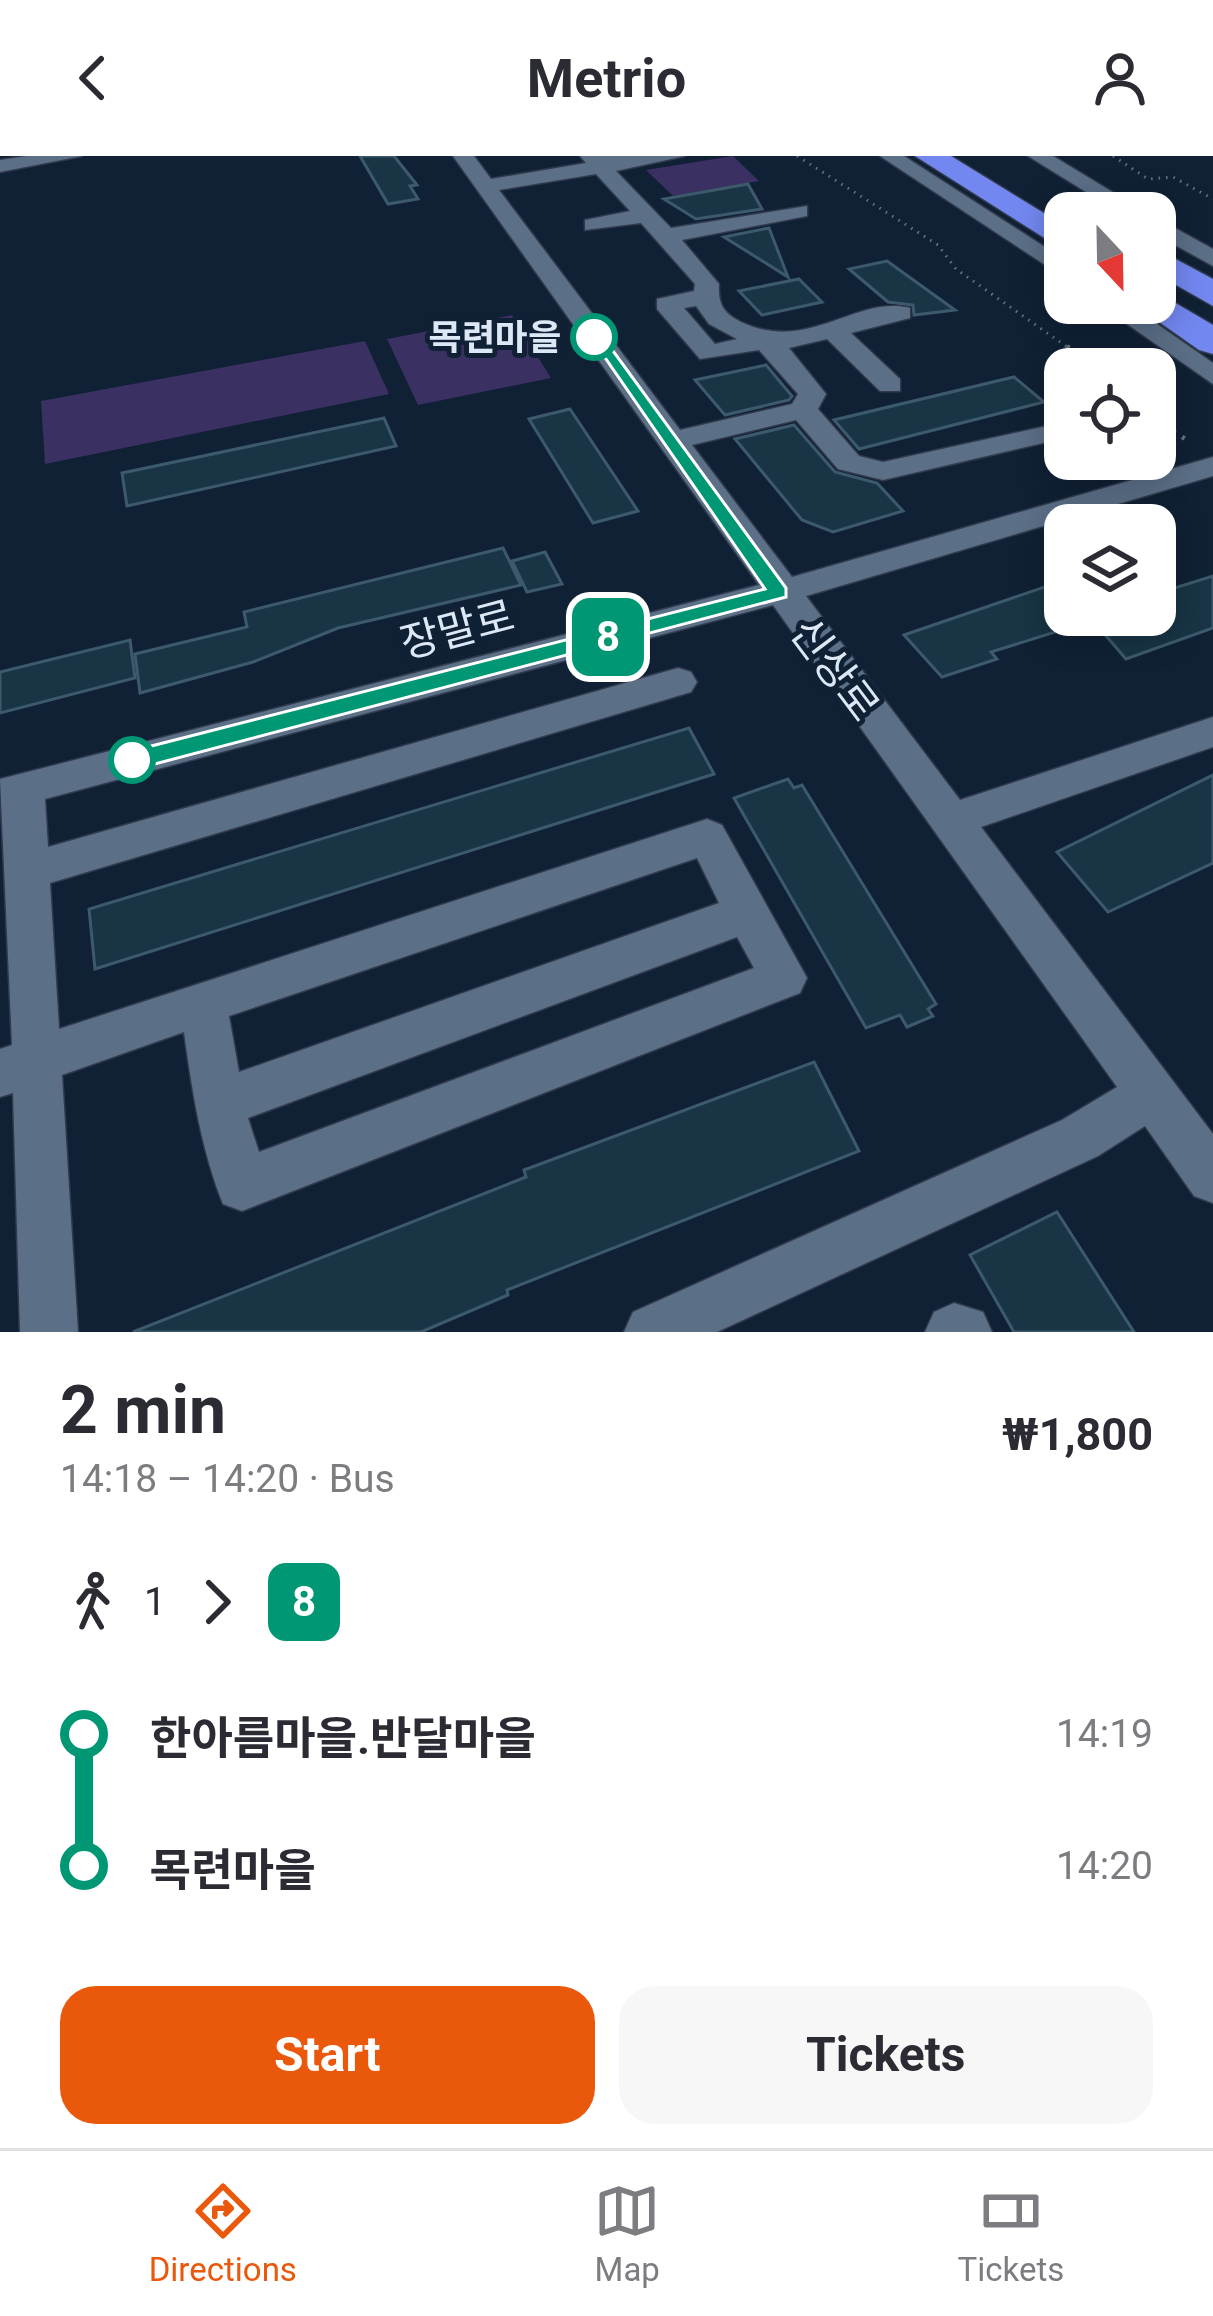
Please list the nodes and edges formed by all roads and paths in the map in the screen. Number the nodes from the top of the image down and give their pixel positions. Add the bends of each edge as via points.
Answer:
1 (67, 156) edge
2 (463, 156) edge
3 (674, 156) edge
4 (797, 156) edge
5 (890, 156) edge
6 (930, 156) edge
7 (987, 156) edge
8 (1038, 156) edge
9 (1113, 156) edge
10 (608, 161) edge
11 (0, 166) edge
12 (485, 186) junction
13 (1048, 192) edge
14 (1100, 192) edge
15 (1213, 199) edge
16 (799, 212) dead end
17 (646, 215) junction
18 (593, 225) dead end
19 (1044, 229) edge
20 (666, 236) junction
21 (1176, 237) edge
22 (1044, 258) edge
23 (1213, 259) edge
24 (1176, 271) edge
25 (1213, 295) edge
26 (704, 297) junction
27 (901, 313) dead end
28 (1176, 316) edge
29 (1140, 324) edge
30 (836, 332) junction
31 (1213, 342) edge
32 (767, 343) junction
33 (1068, 348) edge
34 (1213, 376) edge
35 (890, 385) dead end
36 (802, 410) junction
37 (1044, 434) edge
38 (1176, 435) edge
39 (669, 441) junction
40 (1206, 456) edge
41 (779, 592) junction
42 (678, 682) dead end
43 (1213, 732) edge
44 (12, 791) edge
45 (948, 820) junction
46 (26, 872) junction
47 (747, 913) junction
48 (15, 974) edge
49 (203, 1003) junction
50 (18, 1067) edge
51 (1151, 1094) junction
52 (219, 1105) junction
53 (1213, 1177) edge
54 (49, 1332) edge
55 (653, 1332) edge
56 (954, 1332) edge
57 (963, 1332) edge

1 - 11 street
2 - 12 street, 신상로
3 - 10 street
4 - 33 path via 938,245 956,269
5 - 22 street
6 - 19 highway
7 - 13 highway
8 - 14 street
9 - 15 path via 1148,179 1173,177
10 - 12 street
10 - 17 street
12 - 39 street, 신상로
16 - 20 street
17 - 18 street
17 - 20 street
20 - 26 street via 707,284
21 - 23 street
24 - 25 highway
26 - 32 street via 731,329
26 - 32 street via 666,304 710,353
27 - 30 street
28 - 31 highway
29 - 34 street
30 - 32 street
30 - 35 street
32 - 36 street via 812,394
36 - 37 street via 849,463 883,471
36 - 39 street
38 - 40 path
39 - 41 street, 신상로
40 - 41 street, 장말로
41 - 44 street, 장말로
41 - 45 street, 신상로
42 - 46 street
43 - 45 street
44 - 46 street
45 - 51 street, 신상로
46 - 48 street
47 - 49 street via 707,837
47 - 52 street
47 - 52 street via 784,978 242,1185
48 - 50 street
49 - 50 street
49 - 52 street
50 - 54 street
51 - 53 street, 신상로
51 - 55 street via 1080,1138
56 - 57 street

